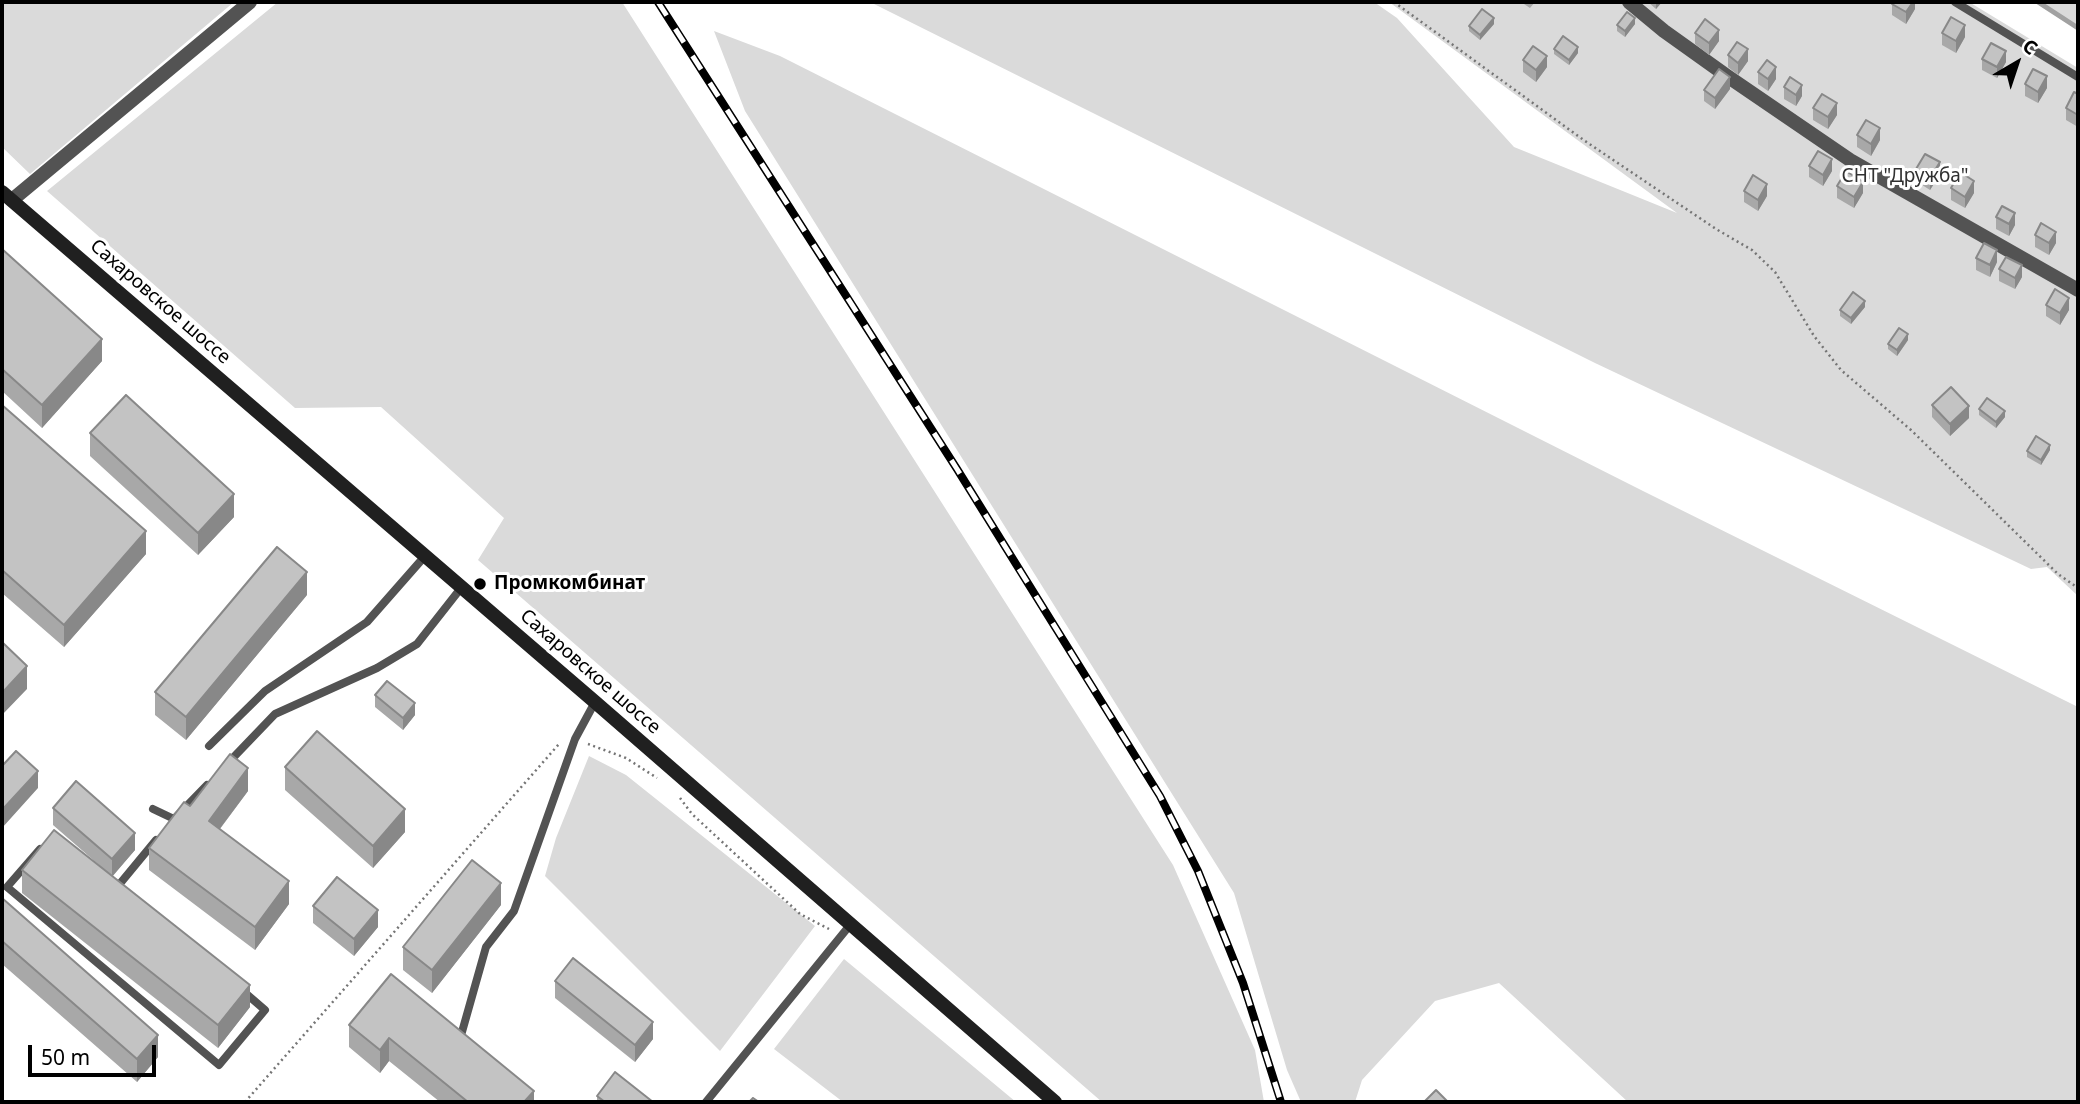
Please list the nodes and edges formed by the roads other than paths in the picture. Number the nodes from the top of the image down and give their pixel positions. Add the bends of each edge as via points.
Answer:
1 (250, 2) edge
2 (1629, 2) edge
3 (1955, 2) edge
4 (2078, 76) edge
5 (7, 196) edge
6 (2078, 290) edge
7 (425, 556) junction
8 (461, 588) junction
9 (595, 702) junction
10 (209, 746) dead end
11 (223, 769) edge
12 (214, 778) edge
13 (153, 809) dead end
14 (174, 819) junction
15 (46, 841) edge
16 (107, 877) edge
17 (118, 886) junction
18 (128, 894) edge
19 (846, 930) junction
20 (234, 983) edge
21 (460, 1039) edge
22 (706, 1102) edge
23 (1055, 1102) edge

1 - 5 street
2 - 6 street via 1850,160
3 - 4 lane
5 - 7 main road, Сахаровское шоссе
7 - 8 main road, Сахаровское шоссе
7 - 10 lane via 367,622 265,691
8 - 9 main road, Сахаровское шоссе
8 - 11 lane via 417,644 377,668 275,714
9 - 19 main road, Сахаровское шоссе
9 - 21 lane via 575,739 514,911 486,947
12 - 14 lane
13 - 14 lane
14 - 17 lane
15 - 20 lane via 7,887 219,1065 265,1010
16 - 17 lane
17 - 18 lane
19 - 22 lane
19 - 23 main road, Сахаровское шоссе

